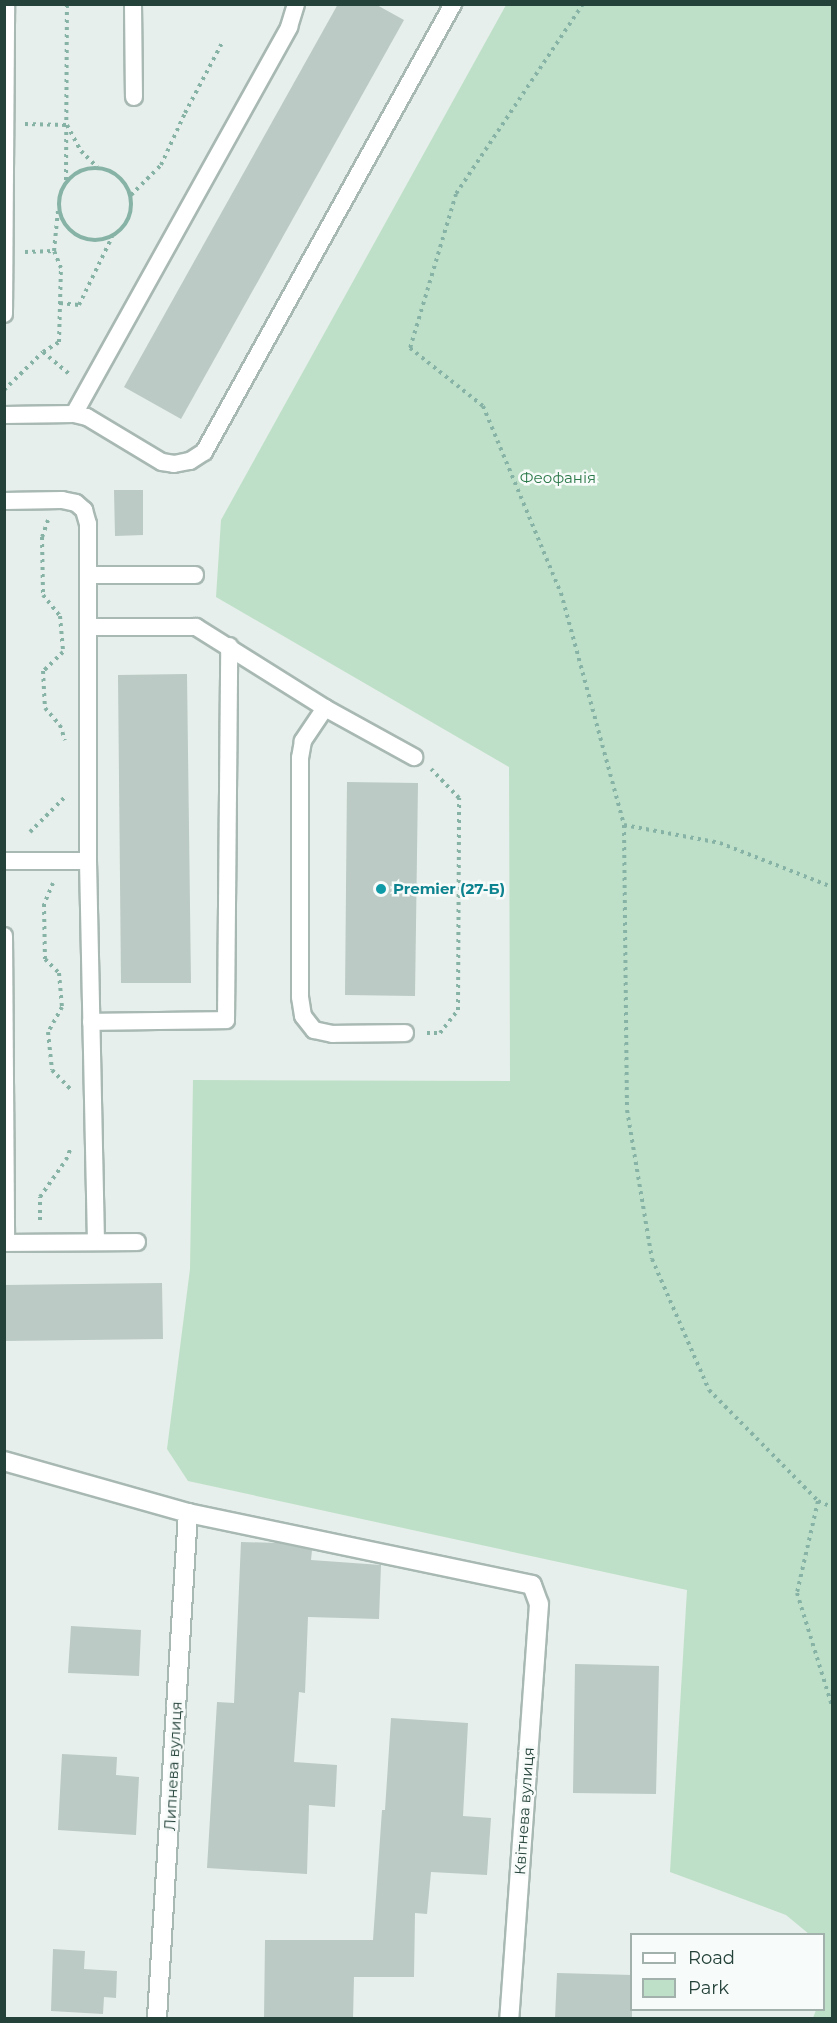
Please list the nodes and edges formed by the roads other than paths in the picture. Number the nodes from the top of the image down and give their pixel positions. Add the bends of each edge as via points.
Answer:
1 (6, 4) edge
2 (133, 4) edge
3 (296, 4) edge
4 (453, 4) edge
5 (134, 97) dead end
6 (4, 314) edge
7 (74, 414) junction
8 (4, 415) edge
9 (4, 501) edge
10 (88, 575) junction
11 (195, 575) dead end
12 (88, 627) junction
13 (229, 646) junction
14 (325, 708) junction
15 (414, 756) road end
16 (4, 861) edge
17 (88, 861) junction
18 (4, 936) edge
19 (92, 1022) junction
20 (405, 1033) road end
21 (5, 1242) edge
22 (96, 1242) junction
23 (137, 1242) dead end
24 (4, 1461) edge
25 (188, 1513) junction
26 (158, 2019) edge
27 (509, 2019) edge

1 - 6 lane
2 - 5 lane
3 - 7 lane via 289,27
4 - 7 lane via 204,452 190,461 162,462 87,417
7 - 8 lane
9 - 10 lane via 76,502 84,510 88,524
10 - 11 lane
10 - 12 lane
12 - 13 lane via 196,627
12 - 17 lane
13 - 14 lane
13 - 19 lane via 226,1020
14 - 15 lane
14 - 20 lane via 303,741 300,758 303,1016 314,1030 333,1034
16 - 17 lane
17 - 19 lane
18 - 21 lane
19 - 22 lane
21 - 22 lane
22 - 23 lane
24 - 25 street
25 - 26 street, Липнева вулиця
25 - 27 street, Квітнева вулиця via 532,1584 539,1604

